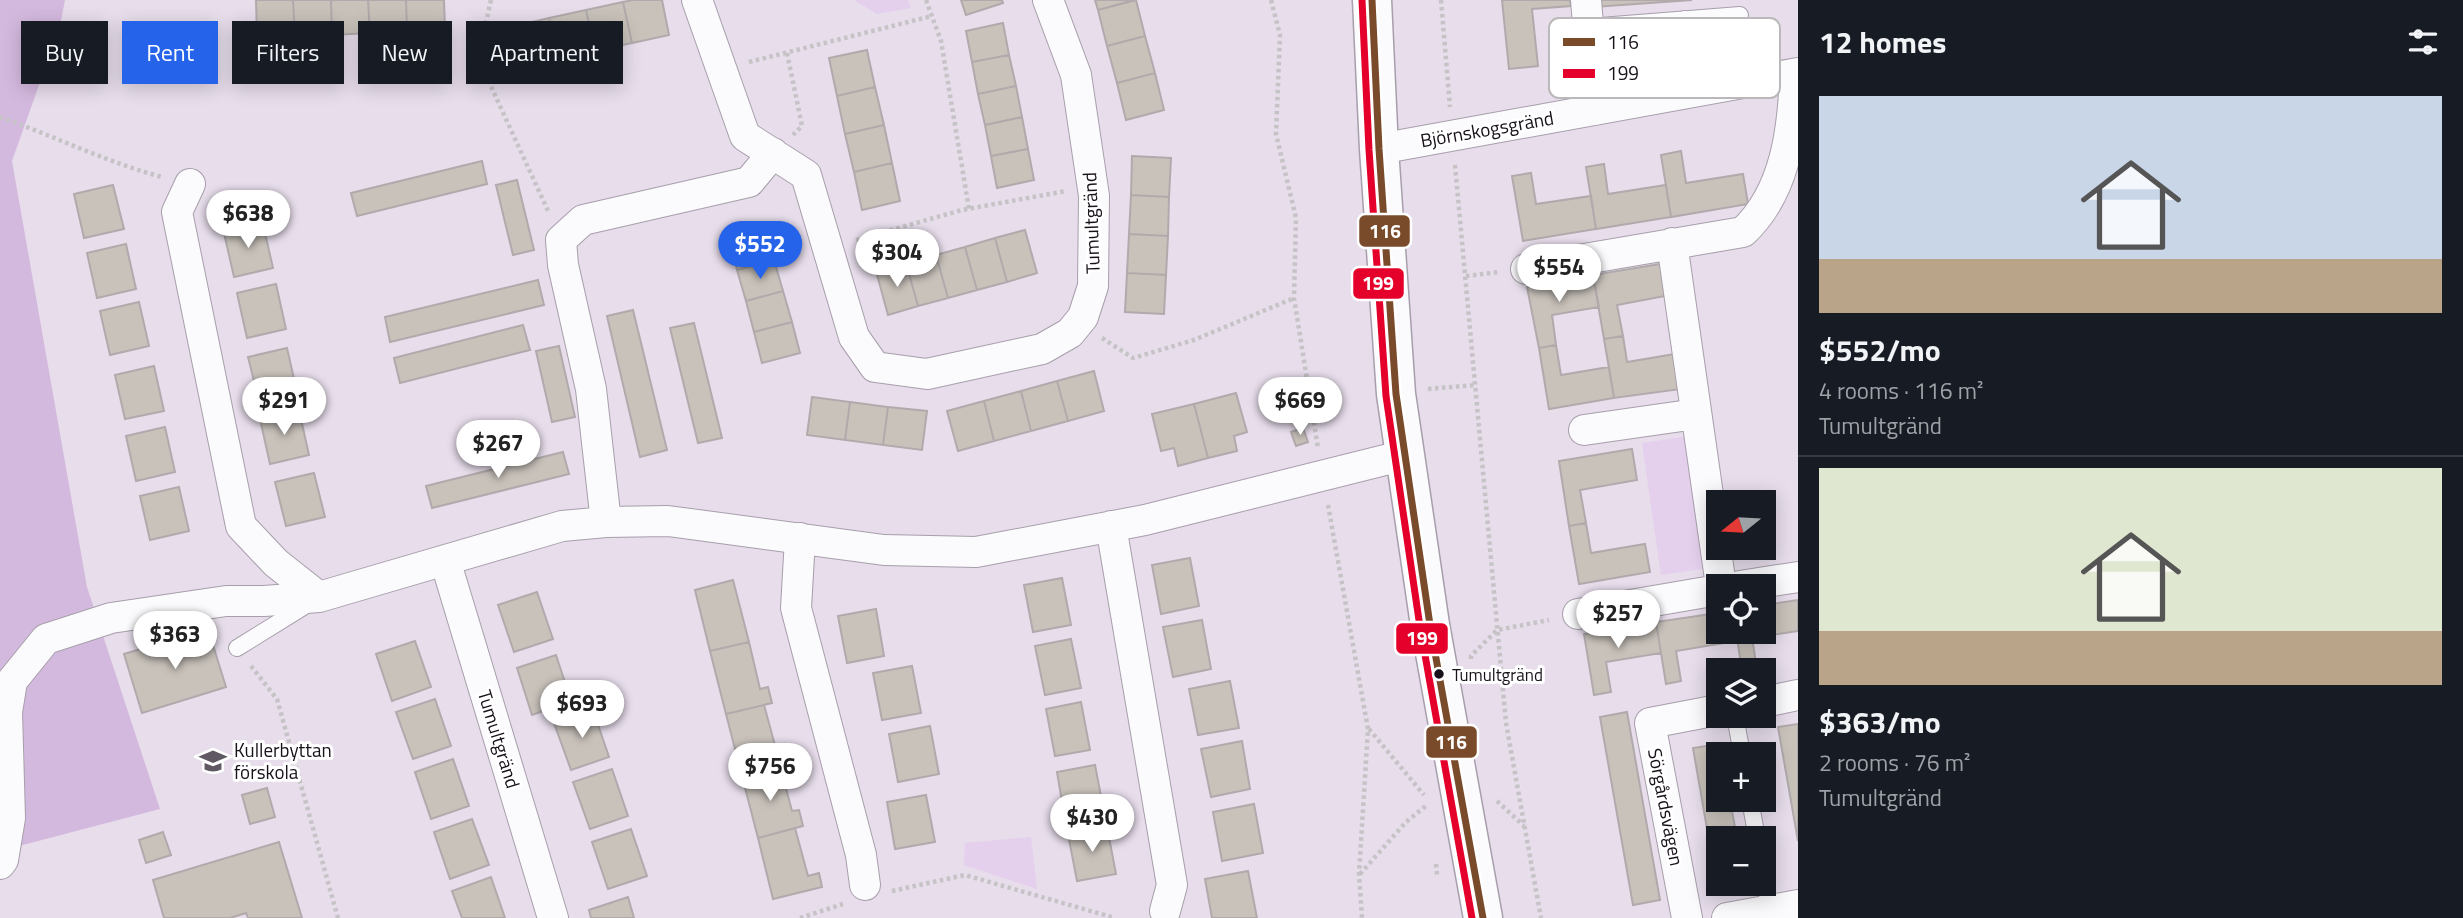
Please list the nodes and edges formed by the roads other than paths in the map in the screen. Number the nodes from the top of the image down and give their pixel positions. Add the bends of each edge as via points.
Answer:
1 (697, 0) edge
2 (1048, 0) edge
3 (1372, 0) edge
4 (1587, 13) edge
5 (1740, 15) dead end
6 (1668, 18) edge
7 (1698, 18) edge
8 (1797, 73) edge
9 (1594, 98) edge
10 (1663, 98) edge
11 (1595, 110) junction
12 (1379, 149) junction
13 (773, 153) junction
14 (190, 184) road end
15 (1672, 243) junction
16 (1526, 268) dead end
17 (1696, 414) junction
18 (1584, 430) dead end
19 (1405, 455) junction
20 (606, 522) junction
21 (1111, 526) junction
22 (800, 538) junction
23 (445, 560) junction
24 (1718, 574) edge
25 (1798, 577) edge
26 (1776, 580) edge
27 (1706, 591) edge
28 (319, 597) junction
29 (1578, 614) road end
30 (237, 648) road end
31 (1798, 695) edge
32 (1776, 700) edge
33 (1706, 712) edge
34 (0, 864) edge
35 (864, 894) road end
36 (1785, 910) edge
37 (1165, 911) dead end
38 (553, 918) edge
39 (1483, 918) edge
40 (1687, 918) edge
41 (1727, 918) edge

1 - 13 street via 745,136
2 - 13 street, Tumultgränd via 1076,75 1092,186 1093,286 1083,317 1070,333 1042,349 927,374 875,367 854,337 806,175
3 - 12 street
4 - 6 lane
5 - 7 lane
8 - 15 street via 1794,118 1776,188 1757,219 1744,232
9 - 11 street
10 - 11 street, Björnskogsgränd
11 - 12 street, Björnskogsgränd
12 - 19 street via 1396,394
13 - 20 street via 749,182 583,220 561,240 592,389
14 - 28 street via 177,212 241,526 276,563
15 - 16 street
15 - 17 street
17 - 18 street
17 - 24 street
19 - 21 street
19 - 39 street via 1430,625
20 - 22 street via 668,521
20 - 23 street via 562,526
21 - 22 street via 976,552 884,550
21 - 37 street via 1172,885
22 - 35 street via 796,608 860,855
23 - 28 street
23 - 38 street, Tumultgränd
25 - 26 street
27 - 29 street
28 - 30 lane
28 - 34 street via 226,601 111,618 46,639 12,681 7,712 10,818
31 - 32 street
33 - 40 street, Sörgårdsvägen via 1650,723
36 - 41 street

